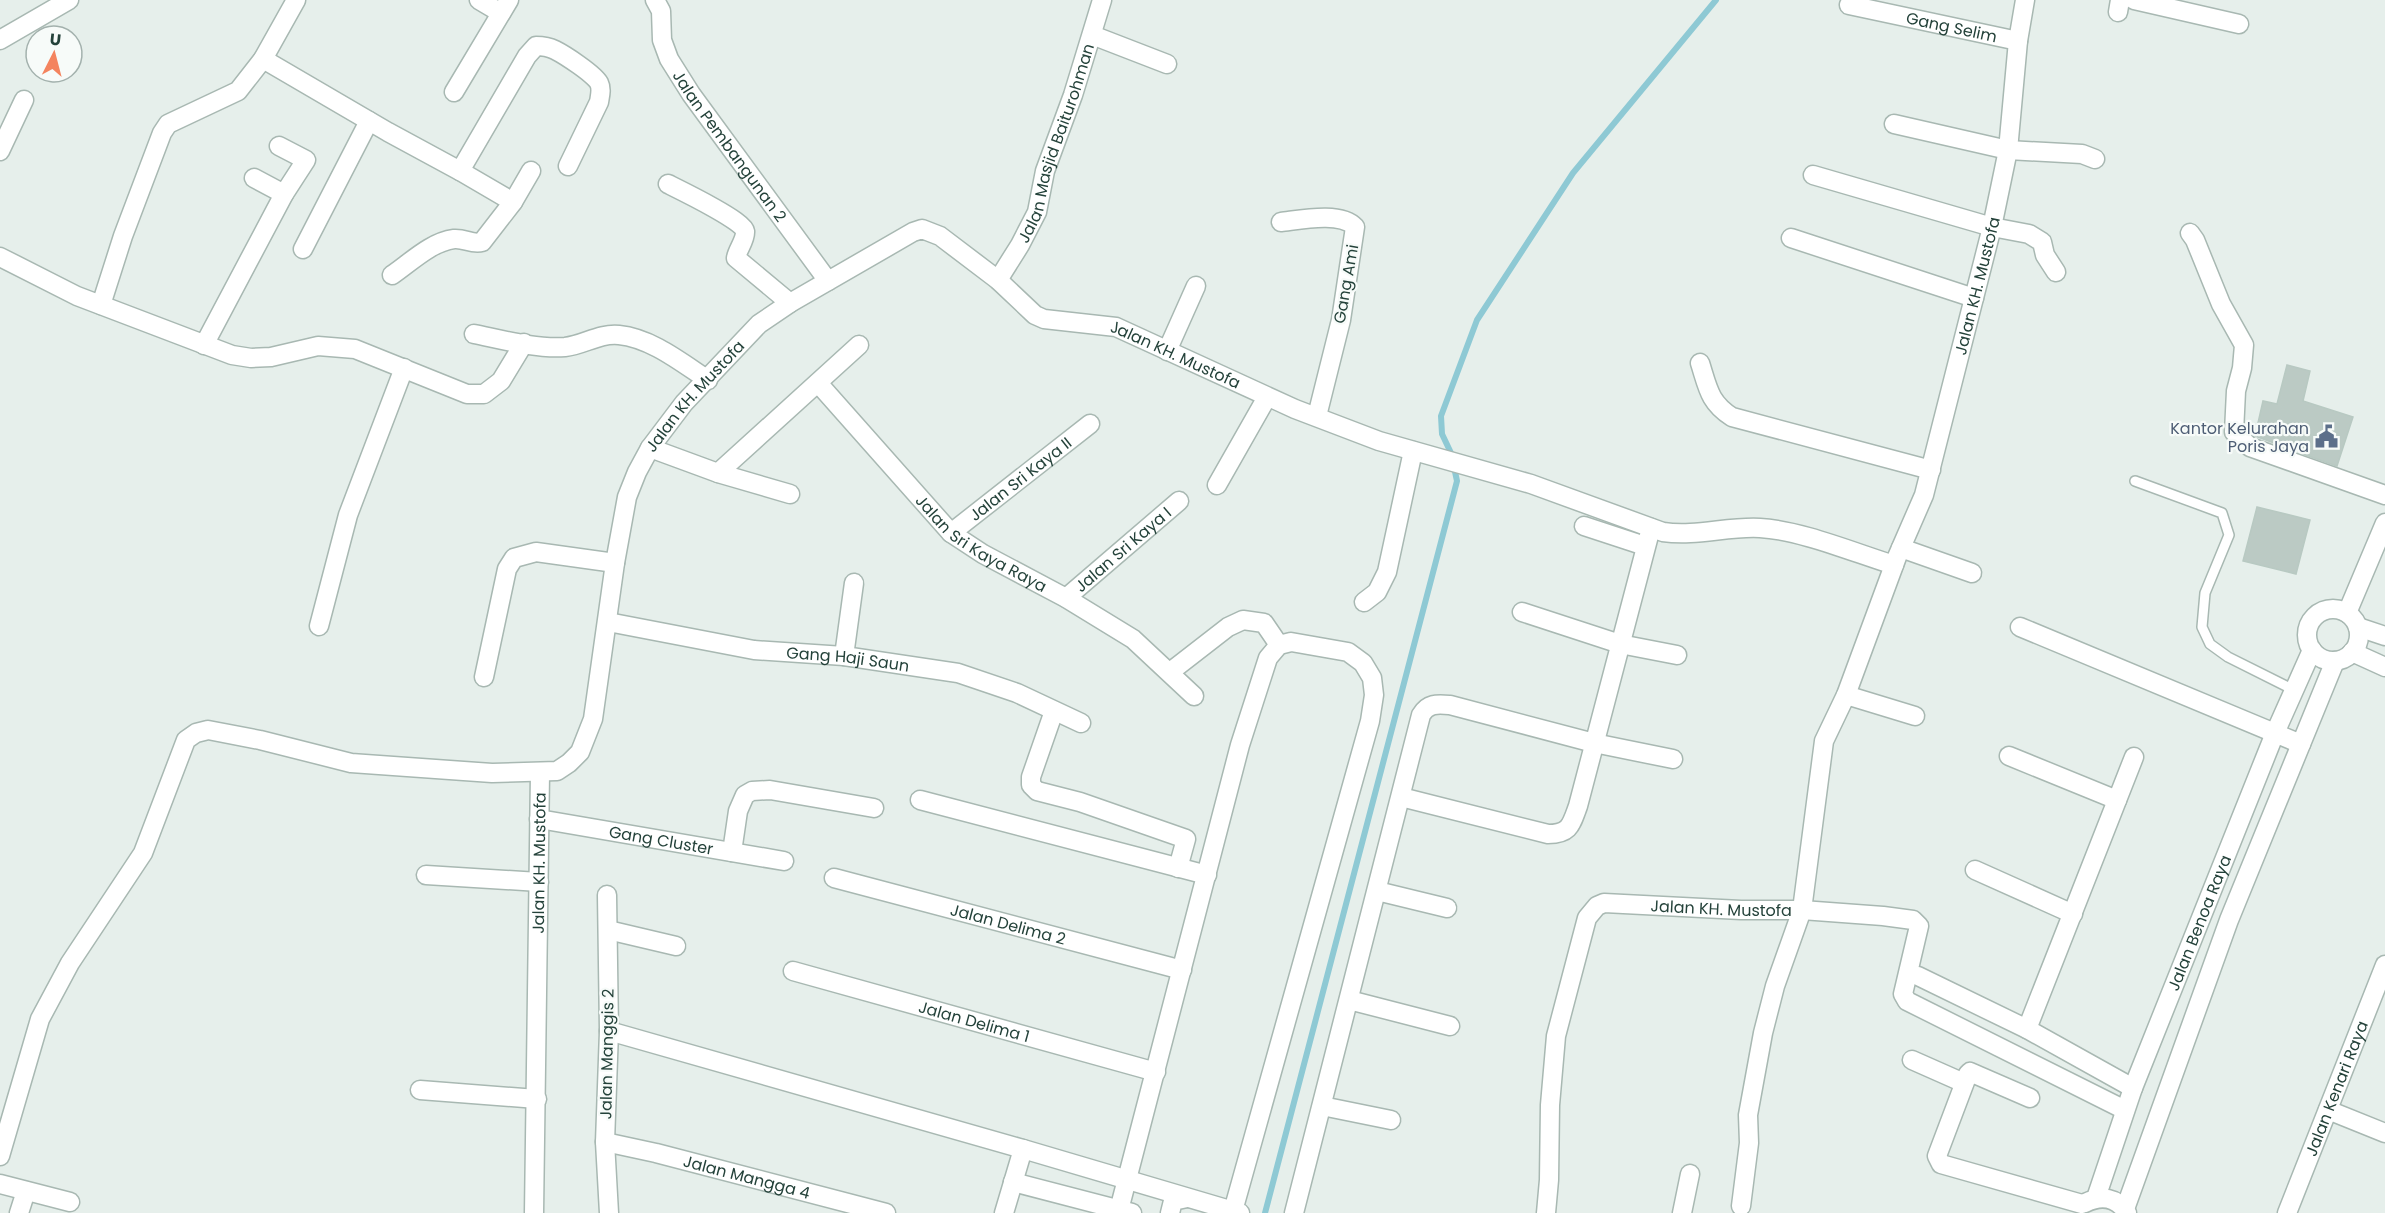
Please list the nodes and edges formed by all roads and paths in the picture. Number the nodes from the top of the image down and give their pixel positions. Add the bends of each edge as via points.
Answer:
1 (69, 0) edge
2 (296, 0) edge
3 (479, 0) edge
4 (655, 0) edge
5 (1102, 0) edge
6 (2025, 0) edge
7 (2134, 0) edge
8 (1849, 5) dead end
9 (505, 7) edge
10 (2239, 24) dead end
11 (1092, 35) junction
12 (0, 40) edge
13 (2018, 41) junction
14 (263, 59) junction
15 (1167, 64) dead end
16 (454, 92) dead end
17 (24, 100) dead end
18 (369, 121) junction
19 (1894, 124) dead end
20 (279, 146) dead end
21 (2008, 150) junction
22 (0, 151) edge
23 (2096, 159) dead end
24 (568, 166) dead end
25 (460, 171) junction
26 (531, 171) dead end
27 (1813, 175) dead end
28 (254, 178) dead end
29 (669, 184) dead end
30 (284, 194) junction
31 (513, 202) junction
32 (1281, 222) dead end
33 (1992, 227) junction
34 (2190, 233) dead end
35 (1791, 238) dead end
36 (303, 249) dead end
37 (0, 257) edge
38 (2056, 272) dead end
39 (392, 275) dead end
40 (998, 280) junction
41 (828, 281) junction
42 (1196, 286) dead end
43 (1974, 298) junction
44 (790, 303) junction
45 (101, 305) junction
46 (474, 334) dead end
47 (524, 343) junction
48 (204, 345) junction
49 (859, 345) dead end
50 (1167, 351) junction
51 (1700, 363) dead end
52 (404, 368) junction
53 (708, 380) junction
54 (818, 383) junction
55 (1267, 396) junction
56 (1317, 416) junction
57 (1090, 424) dead end
58 (650, 448) junction
59 (1413, 451) junction
60 (1931, 470) junction
61 (718, 473) junction
62 (2136, 481) dead end
63 (1217, 485) dead end
64 (790, 494) dead end
65 (2385, 495) edge
66 (1179, 501) dead end
67 (2385, 522) edge
68 (1584, 526) dead end
69 (951, 533) junction
70 (1648, 537) junction
71 (1897, 556) junction
72 (615, 563) junction
73 (1972, 573) dead end
74 (854, 583) dead end
75 (1066, 598) junction
76 (1364, 603) dead end
77 (1522, 612) dead end
78 (2352, 620) junction
79 (608, 622) junction
80 (319, 626) dead end
81 (2020, 627) dead end
82 (2385, 636) edge
83 (1620, 644) junction
84 (1279, 645) junction
85 (2312, 650) junction
86 (2352, 652) junction
87 (1677, 655) dead end
88 (844, 656) junction
89 (2335, 661) junction
90 (2385, 667) edge
91 (1170, 672) junction
92 (484, 677) dead end
93 (2294, 690) junction
94 (1846, 694) junction
95 (1194, 696) dead end
96 (1054, 711) junction
97 (1915, 716) dead end
98 (1081, 723) dead end
99 (2275, 733) junction
100 (1594, 743) junction
101 (2301, 744) junction
102 (2009, 756) dead end
103 (2134, 757) dead end
104 (1672, 759) dead end
105 (540, 773) junction
106 (1401, 797) junction
107 (920, 800) dead end
108 (2117, 801) junction
109 (874, 808) dead end
110 (539, 819) junction
111 (732, 852) junction
112 (784, 861) dead end
113 (1178, 868) junction
114 (1975, 870) dead end
115 (426, 875) dead end
116 (1207, 875) junction
117 (834, 878) dead end
118 (539, 882) junction
119 (1377, 891) junction
120 (607, 895) dead end
121 (1448, 908) dead end
122 (2205, 909) junction
123 (1802, 910) junction
124 (2073, 914) junction
125 (2229, 920) junction
126 (608, 930) junction
127 (676, 946) dead end
128 (2385, 965) edge
129 (1182, 970) junction
130 (793, 971) dead end
131 (1918, 976) dead end
132 (2381, 991) edge
133 (1349, 1000) junction
134 (1450, 1026) dead end
135 (2027, 1029) junction
136 (609, 1031) junction
137 (1911, 1060) dead end
138 (1156, 1072) junction
139 (1964, 1083) junction
140 (0, 1086) edge
141 (2133, 1088) junction
142 (420, 1090) dead end
143 (17, 1094) junction
144 (2030, 1098) dead end
145 (537, 1099) junction
146 (1322, 1106) junction
147 (2125, 1110) junction
148 (2328, 1110) junction
149 (1391, 1120) dead end
150 (2385, 1133) edge
151 (605, 1142) junction
152 (1023, 1149) junction
153 (0, 1156) edge
154 (1690, 1174) dead end
155 (1127, 1181) junction
156 (1013, 1182) junction
157 (0, 1184) edge
158 (26, 1191) junction
159 (1187, 1198) junction
160 (70, 1202) dead end
161 (2084, 1205) edge
162 (1740, 1206) dead end
163 (2126, 1211) edge
164 (1123, 1212) edge
165 (1236, 1212) edge
166 (19, 1213) edge
167 (534, 1213) edge
168 (609, 1213) edge
169 (886, 1213) edge
170 (1004, 1213) edge
171 (1170, 1213) edge
172 (1294, 1213) edge
173 (1546, 1213) edge
174 (1682, 1213) edge
175 (2287, 1213) edge

1 - 12 street
2 - 14 street
3 - 9 street
4 - 41 street, Jalan Pembangunan 2 via 661,11 662,40 669,59
5 - 11 street, Jalan Masjid Baiturohman
6 - 13 street, Jalan KH. Mustofa
7 - 10 street
8 - 13 street, Gang Selim
9 - 16 street
11 - 15 street
11 - 40 street, Jalan Masjid Baiturohman via 1046,171 1037,212
13 - 21 street, Jalan KH. Mustofa
14 - 18 street
14 - 45 street via 238,91 168,124 162,133
17 - 22 street
18 - 25 street
18 - 36 street
19 - 21 street
20 - 30 street via 306,160
21 - 23 street via 2082,154
21 - 33 street, Jalan KH. Mustofa
24 - 25 street via 599,102 599,83 555,50 536,46
25 - 31 street
26 - 31 street
27 - 33 street
28 - 30 street
29 - 44 street via 744,227 736,258
30 - 48 street
31 - 39 street via 482,242 475,244 461,238 440,243
32 - 56 street, Gang Ami via 1320,217 1352,223 1355,228 1341,320
33 - 38 street via 2042,242
33 - 43 street, Jalan KH. Mustofa
34 - 65 street via 2244,345 2234,432 2250,447
35 - 43 street
37 - 45 street
40 - 41 street, Jalan KH. Mustofa via 940,236 922,229
40 - 50 street, Jalan KH. Mustofa via 1044,319 1116,327
41 - 44 street, Jalan KH. Mustofa
42 - 50 street
43 - 60 street, Jalan KH. Mustofa
44 - 53 street, Jalan KH. Mustofa via 759,324
45 - 48 street
46 - 47 street
47 - 52 street via 501,381 484,394 467,394
47 - 53 street via 567,347 601,336 619,335 670,355
48 - 52 street via 252,358 336,346
49 - 54 street
50 - 55 street, Jalan KH. Mustofa
51 - 60 street via 1710,396 1732,417
52 - 80 street via 348,515
53 - 58 street, Jalan KH. Mustofa via 684,403
54 - 61 street
54 - 69 street, Jalan Sri Kaya Raya
55 - 56 street, Jalan KH. Mustofa
55 - 63 street
56 - 59 street, Jalan KH. Mustofa
57 - 69 street, Jalan Sri Kaya II
58 - 61 street
58 - 72 street, Jalan KH. Mustofa via 627,497
59 - 70 street, Jalan KH. Mustofa via 1552,491
59 - 76 street via 1387,572 1377,592
60 - 71 street, Jalan KH. Mustofa via 1920,506
61 - 64 street
62 - 93 lane via 2222,513 2229,535 2205,593 2202,627 2210,645
66 - 75 street, Jalan Sri Kaya I
67 - 78 street
68 - 70 street
69 - 75 street, Jalan Sri Kaya Raya
70 - 71 street via 1749,528
70 - 83 street
71 - 73 street
71 - 94 street, Jalan KH. Mustofa
72 - 79 street, Jalan KH. Mustofa
72 - 92 street via 536,552 514,558 507,569
74 - 88 street
75 - 91 street, Jalan Sri Kaya Raya via 1132,639
77 - 83 street
78 - 82 street, Jalan Benoa Raya
78 - 85 street, Jalan Benoa Raya via 2330,609 2314,617 2307,633
78 - 86 street via 2359,636
79 - 88 street, Gang Haji Saun via 754,650
79 - 105 street, Jalan KH. Mustofa via 587,739 569,763 557,771
81 - 99 street
83 - 87 street
83 - 100 street
84 - 91 street via 1264,623 1244,620 1228,627
84 - 116 street via 1268,657 1240,745
84 - 165 street via 1292,642 1348,652 1363,663 1372,678 1374,695
85 - 89 street
85 - 93 street, Jalan Benoa Raya
86 - 89 street
86 - 90 street
88 - 96 street, Gang Haji Saun via 958,673 1017,693
89 - 101 street, Jalan Benoa Raya
91 - 95 street, Jalan Sri Kaya Raya
93 - 99 street, Jalan Benoa Raya
94 - 97 street
94 - 123 street, Jalan KH. Mustofa via 1824,741
96 - 98 street, Gang Haji Saun
96 - 113 street via 1031,785 1037,791 1186,839
99 - 101 street
99 - 122 street, Jalan Benoa Raya
100 - 104 street
100 - 106 street via 1578,806 1571,824 1560,834
100 - 106 street via 1450,705 1431,705 1421,715
101 - 125 street, Jalan Benoa Raya
102 - 108 street
103 - 108 street
105 - 110 street, Jalan KH. Mustofa
105 - 143 street via 351,763 224,732 196,733 186,740 143,853 70,963 40,1019
106 - 119 street
107 - 113 street
108 - 124 street
109 - 111 street via 770,790 752,791 745,795 738,811
110 - 111 street, Gang Cluster
110 - 118 street, Jalan KH. Mustofa
111 - 112 street, Gang Cluster
113 - 116 street
114 - 124 street
115 - 118 street
116 - 129 street
117 - 129 street, Jalan Delima 2
118 - 145 street, Jalan KH. Mustofa
119 - 121 street
119 - 133 street
120 - 126 street, Jalan Manggis 2
122 - 125 street
122 - 141 street, Jalan Benoa Raya
123 - 147 street via 1913,920 1918,926 1903,994 1907,1001
123 - 162 street via 1763,1033 1748,1115 1749,1143
123 - 173 street, Jalan KH. Mustofa via 1604,903 1591,911 1556,1036
124 - 135 street
125 - 163 street, Jalan Benoa Raya
126 - 127 street
126 - 136 street, Jalan Manggis 2
128 - 132 street, Jalan Kenari Raya
129 - 138 street
130 - 138 street, Jalan Delima 1
131 - 135 street
132 - 148 street, Jalan Kenari Raya
133 - 134 street
133 - 146 street
135 - 141 street
136 - 151 street, Jalan Manggis 2
136 - 152 street
137 - 139 street
138 - 155 street
139 - 144 street via 1968,1074 1974,1072
139 - 161 street via 1937,1160
140 - 143 street
141 - 147 street, Jalan Benoa Raya
142 - 145 street
143 - 153 street
145 - 167 street, Jalan KH. Mustofa
146 - 149 street
146 - 172 street
147 - 161 street, Jalan Benoa Raya
148 - 150 street
148 - 175 street, Jalan Kenari Raya
151 - 168 street, Jalan Manggis 2
151 - 169 street, Jalan Mangga 4
152 - 155 street
152 - 156 street
154 - 174 street
155 - 159 street
155 - 164 street
156 - 164 street
156 - 170 street
157 - 158 street
158 - 160 street
158 - 166 street
159 - 165 street
159 - 171 street via 1173,1201
161 - 163 street via 2112,1199

